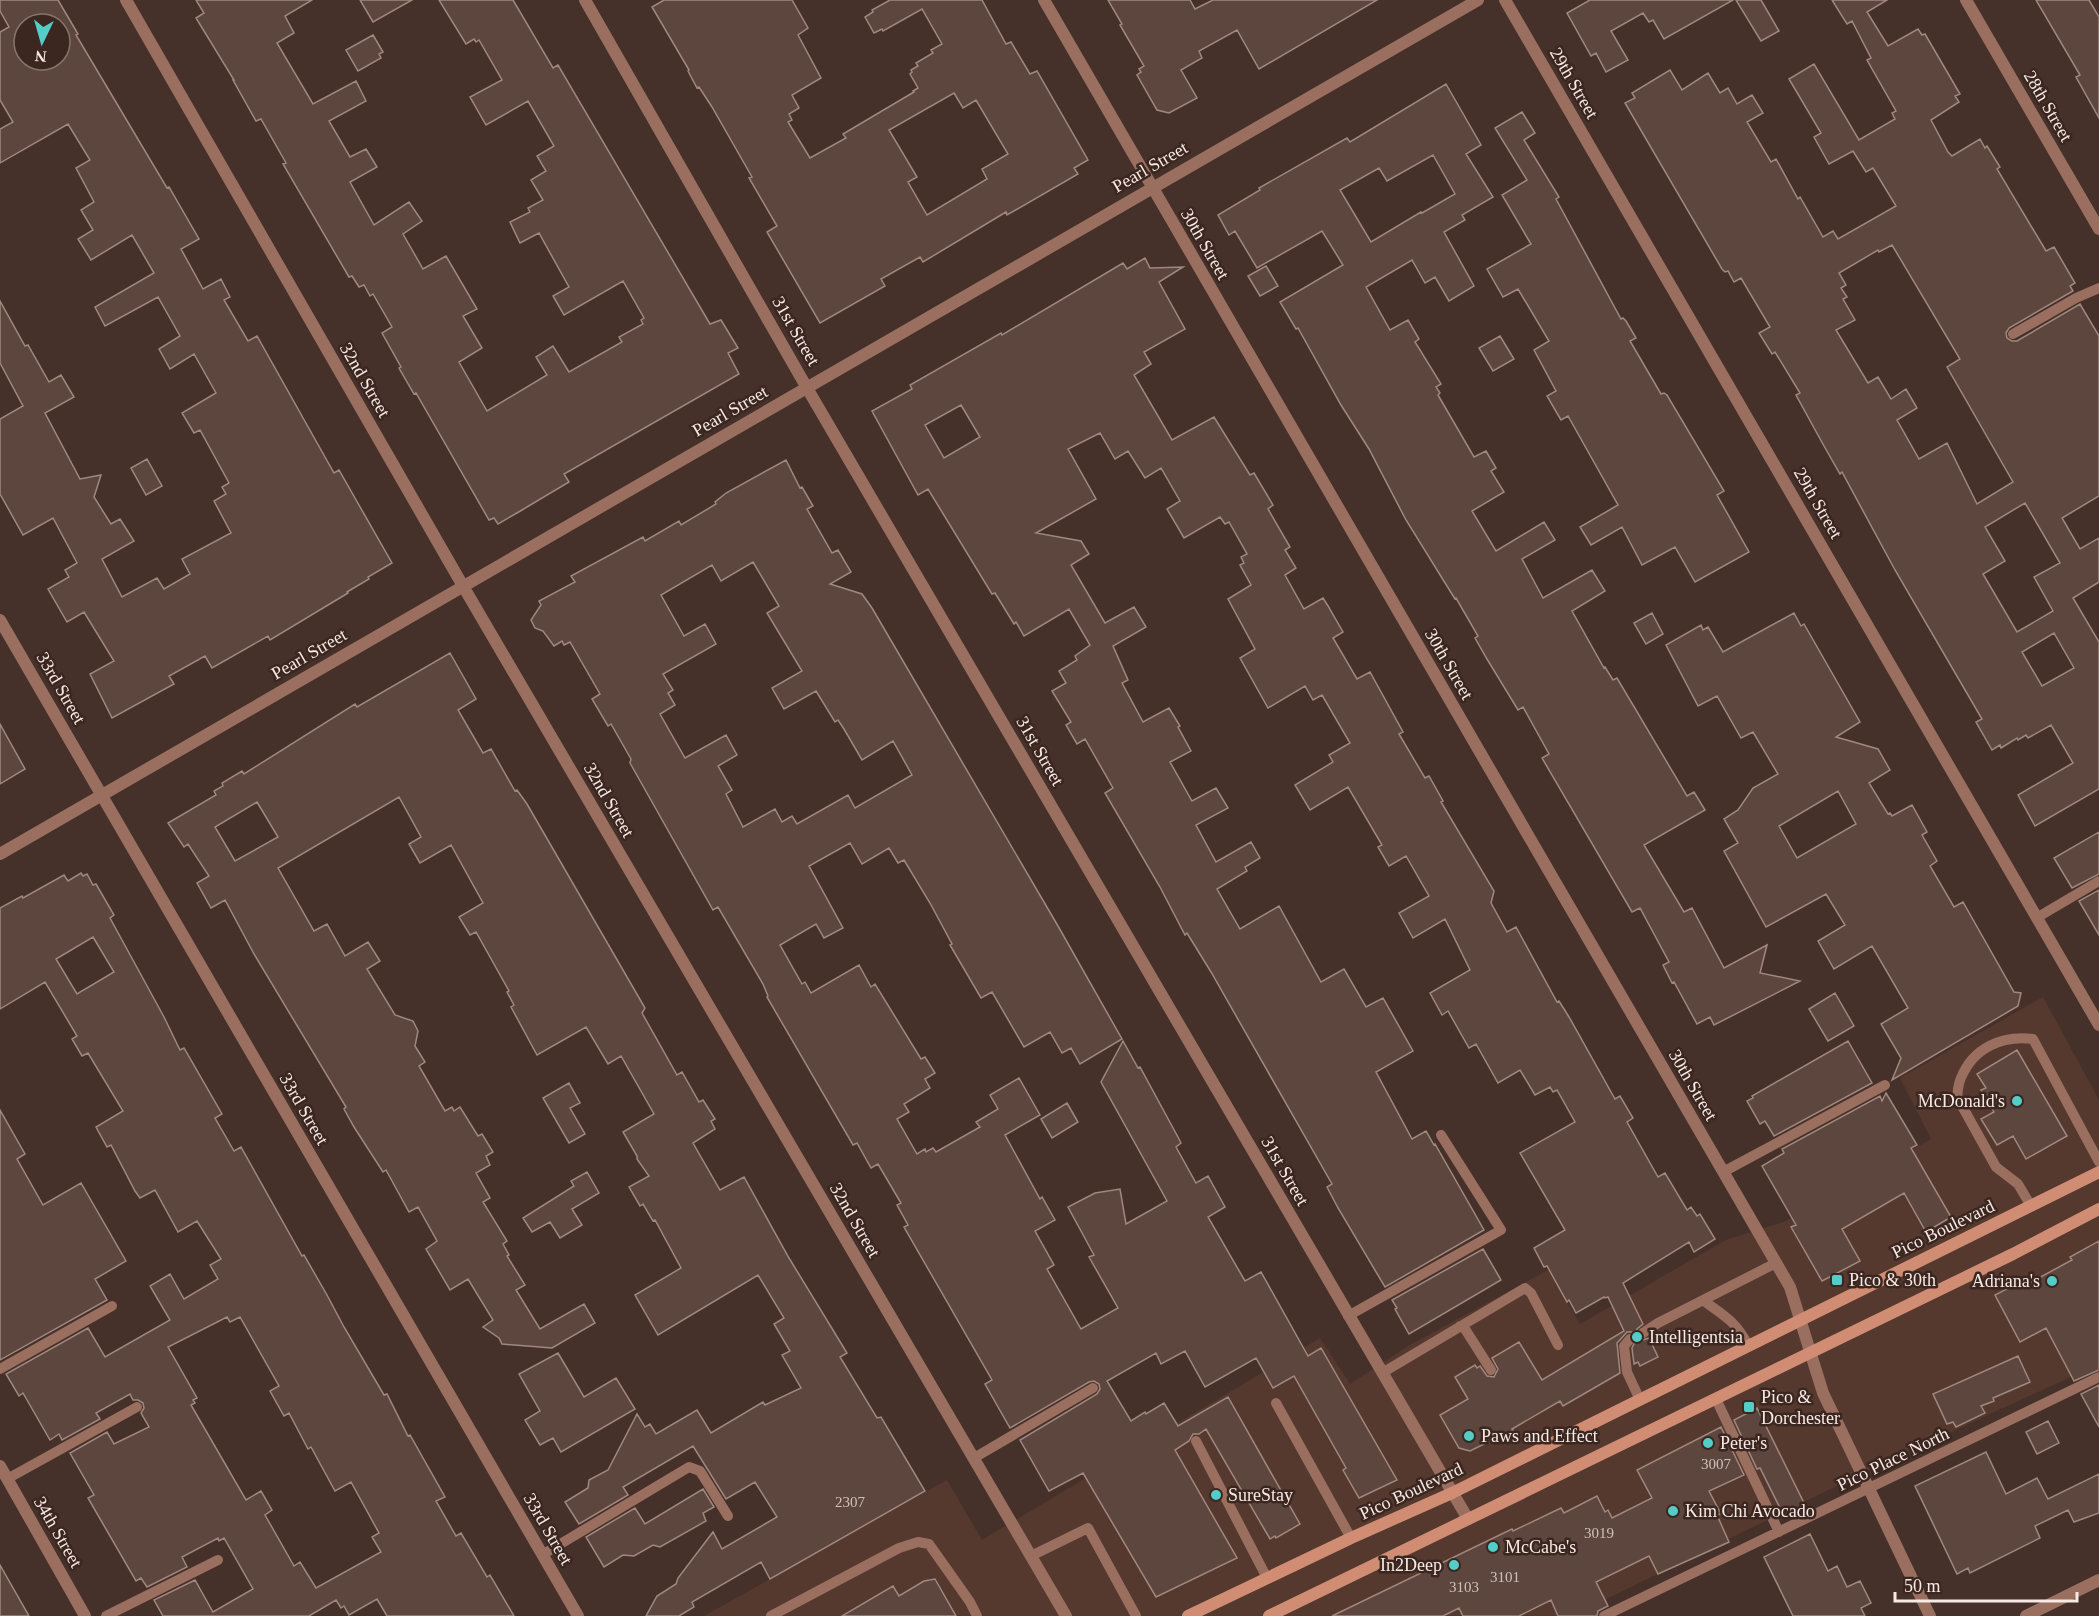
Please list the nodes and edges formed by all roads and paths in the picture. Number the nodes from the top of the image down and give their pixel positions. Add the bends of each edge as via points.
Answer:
1 (126, 0) edge
2 (585, 0) edge
3 (1044, 0) edge
4 (1478, 0) edge
5 (1505, 0) edge
6 (1966, 0) edge
7 (1151, 187) junction
8 (2099, 229) edge
9 (2099, 288) edge
10 (2013, 334) dead end
11 (807, 388) junction
12 (464, 586) junction
13 (0, 620) edge
14 (101, 795) junction
15 (0, 854) edge
16 (2099, 881) edge
17 (2038, 917) junction
18 (2099, 1025) edge
19 (1886, 1084) dead end
20 (1441, 1135) dead end
21 (2099, 1162) edge
22 (1723, 1172) junction
23 (2099, 1172) edge
24 (2031, 1206) junction
25 (2099, 1209) edge
26 (1776, 1263) junction
27 (1704, 1301) junction
28 (112, 1306) dead end
29 (1348, 1316) junction
30 (1800, 1321) junction
31 (1460, 1326) junction
32 (1643, 1333) dead end
33 (1630, 1339) dead end
34 (1558, 1345) dead end
35 (1748, 1345) junction
36 (1809, 1353) junction
37 (0, 1370) edge
38 (1491, 1370) dead end
39 (1382, 1373) junction
40 (2099, 1377) edge
41 (1094, 1388) dead end
42 (1716, 1399) junction
43 (1640, 1400) junction
44 (1276, 1403) dead end
45 (137, 1407) dead end
46 (1196, 1441) dead end
47 (974, 1458) junction
48 (0, 1466) edge
49 (7, 1479) junction
50 (1868, 1489) junction
51 (1452, 1493) junction
52 (728, 1516) dead end
53 (1468, 1519) junction
54 (1779, 1532) junction
55 (1352, 1538) junction
56 (542, 1555) junction
57 (1031, 1556) junction
58 (218, 1560) dead end
59 (1267, 1578) junction
60 (2099, 1580) edge
61 (776, 1615) edge
62 (85, 1616) edge
63 (106, 1616) edge
64 (578, 1616) edge
65 (977, 1616) edge
66 (1066, 1616) edge
67 (1136, 1616) edge
68 (1188, 1616) edge
69 (1269, 1616) edge
70 (1604, 1616) edge
71 (1930, 1616) edge
72 (2026, 1616) edge

1 - 12 street, 32nd Street
2 - 11 street, 31st Street
3 - 7 street, 30th Street
4 - 7 street, Pearl Street
5 - 17 street, 29th Street
6 - 8 street, 28th Street
7 - 11 street, Pearl Street
7 - 22 street, 30th Street
9 - 10 lane
11 - 12 street, Pearl Street
11 - 29 street, 31st Street
12 - 14 street, Pearl Street
12 - 47 street, 32nd Street
13 - 14 street, 33rd Street
14 - 15 street, Pearl Street
14 - 56 street, 33rd Street
16 - 17 lane
17 - 18 street, 29th Street
19 - 22 lane
20 - 29 lane via 1501,1230
21 - 24 lane via 2033,1039 2002,1040 1979,1052 1960,1078 1957,1097 1996,1167 2018,1184
22 - 26 street, 30th Street
23 - 24 main road, Pico Boulevard
24 - 30 main road, Pico Boulevard
25 - 36 main road
26 - 27 lane
26 - 30 street, 30th Street via 1790,1287
27 - 32 lane
27 - 35 lane via 1738,1326
28 - 37 lane
29 - 39 street, 31st Street
30 - 35 main road, Pico Boulevard
30 - 36 street, 30th Street
31 - 34 lane via 1526,1288
31 - 38 lane
31 - 39 lane
33 - 43 lane via 1624,1346 1627,1372
35 - 43 main road, Pico Boulevard
36 - 42 main road
36 - 50 street, 30th Street via 1823,1393
39 - 51 street, 31st Street
40 - 50 lane, Pico Place North
41 - 47 lane
42 - 53 main road
42 - 54 lane
43 - 51 main road, Pico Boulevard
44 - 55 lane
45 - 49 lane
46 - 59 lane
47 - 57 street, 32nd Street
48 - 49 street, 34th Street
49 - 62 street, 34th Street
50 - 54 lane, Pico Place North
50 - 71 street, 30th Street
51 - 53 street, 31st Street
51 - 55 main road, Pico Boulevard
52 - 56 lane via 700,1471 689,1467
53 - 69 main road
54 - 70 lane, Pico Place North
55 - 59 main road, Pico Boulevard
56 - 64 street, 33rd Street
57 - 66 street, 32nd Street
57 - 67 lane via 1088,1528
58 - 63 lane
59 - 68 main road, Pico Boulevard
60 - 72 street
61 - 65 lane via 898,1548 918,1542 929,1544

